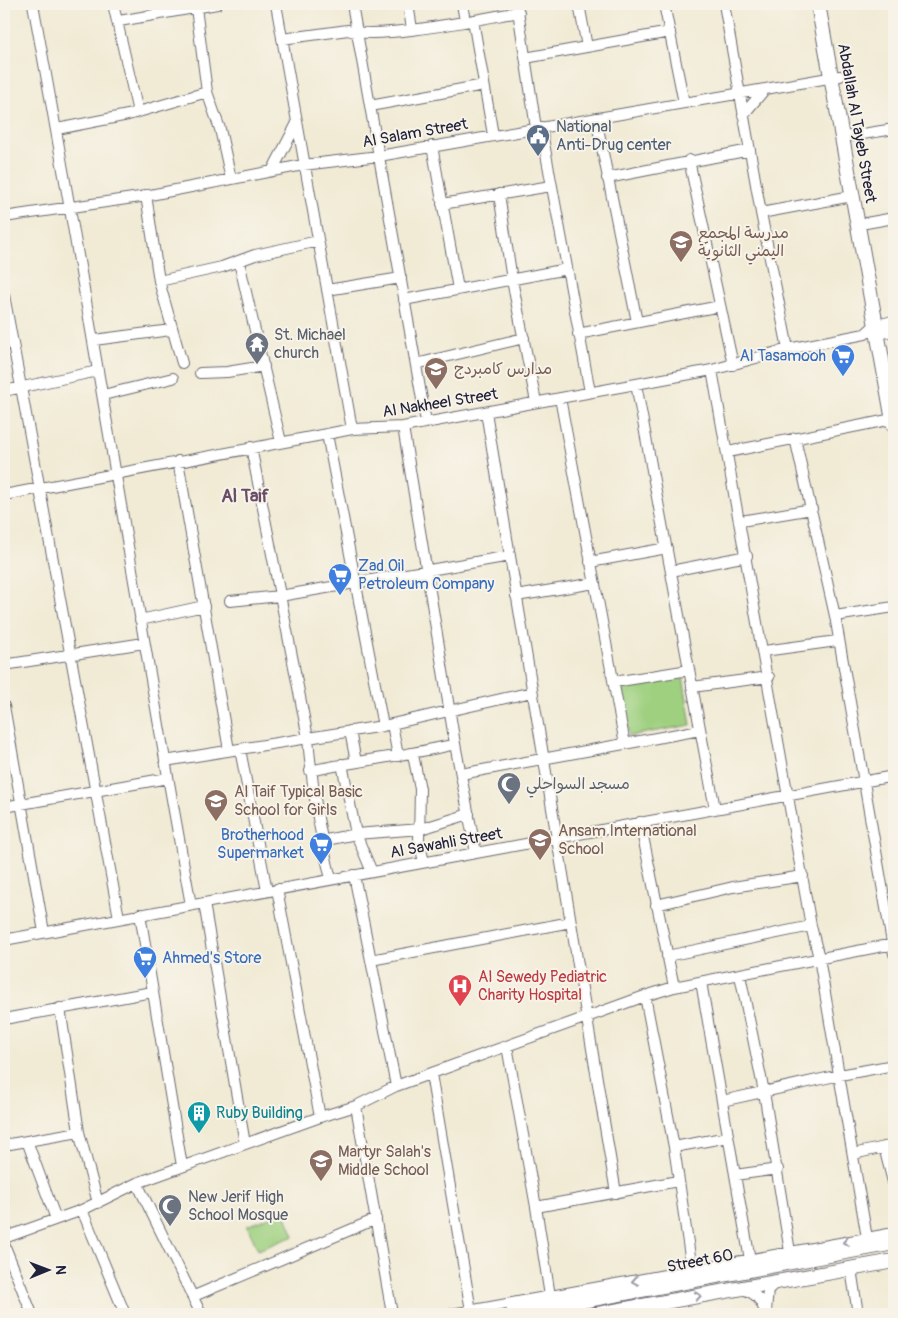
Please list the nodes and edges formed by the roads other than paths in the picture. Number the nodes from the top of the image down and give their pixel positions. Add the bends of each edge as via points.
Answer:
1 (33, 4) edge
2 (113, 4) edge
3 (217, 4) edge
4 (276, 4) edge
5 (352, 4) edge
6 (408, 4) edge
7 (462, 4) edge
8 (579, 4) edge
9 (664, 4) edge
10 (724, 4) edge
11 (818, 4) edge
12 (826, 4) edge
13 (196, 8) junction
14 (518, 8) edge
15 (469, 20) junction
16 (118, 21) junction
17 (412, 29) junction
18 (670, 32) junction
19 (357, 34) junction
20 (282, 39) junction
21 (588, 47) junction
22 (525, 58) junction
23 (835, 77) junction
24 (484, 85) junction
25 (765, 89) junction
26 (208, 92) junction
27 (740, 93) junction
28 (684, 103) junction
29 (370, 106) junction
30 (138, 112) junction
31 (743, 115) junction
32 (596, 118) junction
33 (296, 125) junction
34 (538, 127) junction
35 (56, 129) junction
36 (894, 129) edge
37 (493, 135) junction
38 (850, 136) junction
39 (432, 146) junction
40 (750, 150) junction
41 (378, 156) junction
42 (690, 160) junction
43 (304, 165) junction
44 (272, 171) junction
45 (608, 178) junction
46 (232, 179) junction
47 (551, 186) junction
48 (499, 194) junction
49 (146, 195) junction
50 (852, 196) junction
51 (442, 204) junction
52 (70, 206) junction
53 (761, 213) junction
54 (4, 217) edge
55 (894, 218) edge
56 (866, 223) junction
57 (318, 242) junction
58 (238, 262) junction
59 (567, 270) junction
60 (400, 278) junction
61 (512, 280) junction
62 (159, 281) junction
63 (458, 289) junction
64 (327, 290) junction
65 (4, 295) edge
66 (404, 300) junction
67 (720, 306) junction
68 (637, 322) junction
69 (883, 328) edge
70 (171, 330) junction
71 (578, 334) junction
72 (524, 338) junction
73 (94, 340) junction
74 (788, 349) junction
75 (182, 363) dead end
76 (416, 364) junction
77 (733, 365) junction
78 (264, 366) junction
79 (712, 370) junction
80 (98, 371) junction
81 (200, 373) dead end
82 (173, 378) dead end
83 (894, 379) edge
84 (636, 384) junction
85 (20, 388) junction
86 (4, 391) edge
87 (590, 392) junction
88 (102, 395) junction
89 (560, 398) junction
90 (536, 402) junction
91 (486, 412) junction
92 (426, 422) junction
93 (894, 423) edge
94 (403, 427) junction
95 (352, 430) junction
96 (327, 434) junction
97 (795, 438) junction
98 (281, 442) junction
99 (251, 447) junction
100 (728, 452) junction
101 (178, 461) junction
102 (114, 474) junction
103 (41, 488) junction
104 (4, 495) edge
105 (812, 509) junction
106 (741, 521) junction
107 (667, 548) junction
108 (510, 556) junction
109 (747, 556) junction
110 (590, 562) junction
111 (427, 570) junction
112 (671, 571) junction
113 (355, 582) junction
114 (595, 583) junction
115 (280, 596) junction
116 (516, 596) junction
117 (230, 601) dead end
118 (204, 606) junction
119 (894, 607) edge
120 (835, 616) junction
121 (140, 620) junction
122 (837, 641) junction
123 (144, 643) junction
124 (764, 651) junction
125 (70, 653) junction
126 (4, 665) edge
127 (689, 670) junction
128 (769, 677) junction
129 (614, 682) junction
130 (692, 687) junction
131 (532, 692) junction
132 (4, 706) edge
133 (450, 710) junction
134 (387, 725) junction
135 (700, 730) junction
136 (350, 731) junction
137 (308, 738) junction
138 (455, 744) junction
139 (625, 744) junction
140 (240, 749) junction
141 (229, 750) junction
142 (413, 755) junction
143 (398, 756) junction
144 (544, 759) junction
145 (165, 761) junction
146 (356, 762) junction
147 (342, 764) junction
148 (310, 771) junction
149 (461, 774) junction
150 (894, 776) edge
151 (168, 778) junction
152 (863, 781) junction
153 (95, 791) junction
154 (789, 795) junction
155 (21, 804) junction
156 (4, 807) edge
157 (715, 809) junction
158 (468, 814) junction
159 (640, 822) junction
160 (421, 829) junction
161 (356, 834) junction
162 (557, 838) junction
163 (321, 841) junction
164 (476, 853) junction
165 (424, 862) junction
166 (372, 872) junction
167 (354, 875) junction
168 (803, 876) junction
169 (331, 879) junction
170 (272, 890) junction
171 (204, 903) junction
172 (192, 905) junction
173 (656, 905) junction
174 (890, 905) edge
175 (140, 914) junction
176 (119, 918) junction
177 (571, 922) junction
178 (812, 926) junction
179 (44, 932) junction
180 (4, 940) edge
181 (893, 949) edge
182 (667, 956) junction
183 (819, 958) junction
184 (371, 960) junction
185 (740, 975) junction
186 (701, 982) junction
187 (674, 987) junction
188 (152, 992) junction
189 (645, 996) junction
190 (60, 1008) junction
191 (4, 1018) edge
192 (587, 1019) junction
193 (507, 1046) junction
194 (894, 1065) edge
195 (432, 1074) junction
196 (840, 1075) junction
197 (396, 1086) junction
198 (764, 1092) junction
199 (722, 1101) junction
200 (356, 1106) junction
201 (320, 1117) junction
202 (79, 1132) junction
203 (728, 1137) junction
204 (27, 1141) junction
205 (245, 1144) junction
206 (4, 1145) edge
207 (889, 1146) edge
208 (674, 1147) junction
209 (852, 1154) junction
210 (182, 1166) junction
211 (778, 1169) junction
212 (735, 1175) junction
213 (678, 1181) junction
214 (137, 1183) junction
215 (894, 1186) edge
216 (616, 1193) junction
217 (98, 1203) junction
218 (536, 1207) junction
219 (82, 1210) junction
220 (376, 1219) junction
221 (56, 1220) junction
222 (894, 1233) edge
223 (4, 1238) edge
224 (867, 1238) junction
225 (894, 1243) edge
226 (4, 1244) edge
227 (829, 1250) junction
228 (790, 1252) junction
229 (750, 1260) junction
230 (894, 1261) edge
231 (851, 1269) junction
232 (692, 1270) junction
233 (777, 1282) junction
234 (740, 1289) junction
235 (194, 1296) junction
236 (550, 1296) junction
237 (471, 1311) junction
238 (766, 1313) edge
239 (32, 1314) edge
240 (125, 1314) edge
241 (201, 1314) edge
242 (392, 1314) edge
243 (452, 1314) edge
244 (512, 1314) edge
245 (598, 1314) edge
246 (858, 1314) edge

1 - 35 street
2 - 16 street
3 - 13 street
4 - 20 street
5 - 19 street
6 - 17 street
7 - 15 street
8 - 21 street
9 - 18 street
10 - 27 street
11 - 23 main road, Abdallah Al Tayeb Street
12 - 23 main road, Abdallah Al Tayeb Street
13 - 16 street
13 - 26 street
14 - 15 street
14 - 22 street
15 - 17 street
15 - 24 street
16 - 30 street
17 - 19 street
18 - 21 street
18 - 28 street
19 - 20 street via 348,30
19 - 29 street
20 - 33 street
21 - 22 street
22 - 34 street
23 - 25 street, Al Salam Street
23 - 38 main road, Abdallah Al Tayeb Street
23 - 50 main road, Abdallah Al Tayeb Street
24 - 29 street
24 - 37 street
25 - 27 street, Al Salam Street
25 - 31 street
26 - 30 street
26 - 46 street
27 - 28 street, Al Salam Street
27 - 31 street
28 - 32 street, Al Salam Street
29 - 41 street
30 - 35 street
31 - 40 street
32 - 34 street, Al Salam Street
32 - 45 street
33 - 43 street
33 - 44 street
34 - 37 street, Al Salam Street
34 - 47 street
35 - 52 street
36 - 38 street
37 - 39 street, Al Salam Street
38 - 56 main road, Abdallah Al Tayeb Street
39 - 41 street, Al Salam Street
39 - 51 street
40 - 42 street
40 - 53 street
41 - 43 street, Al Salam Street
41 - 60 street
42 - 45 street
42 - 67 street
43 - 44 street, Al Salam Street
43 - 57 street
44 - 46 street, Al Salam Street
45 - 68 street
46 - 49 street, Al Salam Street
47 - 48 street
47 - 59 street
48 - 51 street
48 - 61 street
49 - 52 street, Al Salam Street
49 - 62 street
50 - 53 street
50 - 69 main road, Abdallah Al Tayeb Street
51 - 63 street
52 - 54 street, Al Salam Street
52 - 73 street
53 - 74 street
55 - 56 street
56 - 69 main road, Abdallah Al Tayeb Street
57 - 58 street via 255,255
57 - 64 street
58 - 62 street
58 - 78 street
59 - 61 street
59 - 71 street
60 - 64 street
60 - 66 street
61 - 63 street
61 - 72 street
62 - 70 street
63 - 66 street
64 - 95 street
65 - 85 street
66 - 76 street
67 - 68 street
67 - 77 street
68 - 71 street
69 - 74 street, Al Nakheel Street
69 - 83 main road, Abdallah Al Tayeb Street
69 - 93 main road, Abdallah Al Tayeb Street
70 - 73 street
70 - 75 street
71 - 87 street
72 - 76 street
72 - 90 street
73 - 80 street
74 - 77 street, Al Nakheel Street
76 - 92 street
77 - 79 street, Al Nakheel Street
78 - 81 street
78 - 98 street
79 - 84 street, Al Nakheel Street
79 - 100 street
80 - 85 street
80 - 88 street
82 - 88 street
84 - 87 street, Al Nakheel Street
84 - 107 street
85 - 86 street
85 - 103 street
87 - 89 street, Al Nakheel Street
88 - 102 street
89 - 90 street, Al Nakheel Street
89 - 110 street
90 - 91 street, Al Nakheel Street
91 - 92 street, Al Nakheel Street
91 - 108 street
92 - 94 street, Al Nakheel Street
93 - 97 street
94 - 95 street, Al Nakheel Street
94 - 111 street
95 - 96 street, Al Nakheel Street
96 - 98 street, Al Nakheel Street
96 - 113 street
97 - 100 street
97 - 105 street
98 - 99 street, Al Nakheel Street
99 - 101 street, Al Nakheel Street
99 - 115 street
100 - 106 street
101 - 102 street, Al Nakheel Street
101 - 118 street
102 - 103 street, Al Nakheel Street
102 - 121 street
103 - 104 street, Al Nakheel Street
103 - 125 street
105 - 106 street
105 - 120 street
106 - 109 street
107 - 110 street
107 - 112 street
108 - 111 street
108 - 116 street
109 - 112 street
109 - 124 street
110 - 114 street
111 - 113 street
111 - 133 street
112 - 127 street
113 - 115 street
113 - 134 street
114 - 116 street
114 - 129 street
115 - 117 street
115 - 137 street
116 - 131 street
118 - 121 street
118 - 141 street
119 - 120 street
120 - 122 street
121 - 123 street
122 - 124 street
122 - 152 street
123 - 125 street
123 - 145 street
124 - 128 street
125 - 126 street
125 - 153 street
127 - 129 street
127 - 130 street
128 - 130 street
128 - 154 street
129 - 139 street
130 - 135 street
131 - 133 street
131 - 144 street
132 - 155 street
133 - 134 street
133 - 138 street
134 - 136 street
134 - 143 street
135 - 139 street
135 - 157 street
136 - 137 street
136 - 146 street
137 - 140 street
137 - 148 street
138 - 142 street
138 - 149 street
139 - 144 street
140 - 141 street
140 - 170 street
141 - 145 street
142 - 143 street
142 - 160 street via 420,789
143 - 146 street
144 - 149 street
144 - 162 street
145 - 151 street
146 - 147 street
147 - 148 street
147 - 161 street
148 - 163 street
149 - 158 street
150 - 152 street, Al Sawahli Street
151 - 153 street
151 - 172 street
152 - 154 street, Al Sawahli Street
152 - 174 street
153 - 155 street
153 - 176 street
154 - 157 street, Al Sawahli Street
154 - 168 street
155 - 156 street
155 - 179 street
157 - 159 street, Al Sawahli Street
158 - 160 street
158 - 164 street
159 - 162 street, Al Sawahli Street
159 - 173 street
160 - 161 street
160 - 165 street via 419,841
161 - 163 street
161 - 166 street
162 - 164 street, Al Sawahli Street
162 - 177 street
163 - 169 street
164 - 165 street, Al Sawahli Street
165 - 166 street, Al Sawahli Street
166 - 167 street, Al Sawahli Street
167 - 169 street, Al Sawahli Street
167 - 184 street
168 - 173 street via 732,887
168 - 178 street
169 - 170 street, Al Sawahli Street
170 - 171 street, Al Sawahli Street
170 - 201 street
171 - 172 street, Al Sawahli Street
171 - 205 street
172 - 175 street, Al Sawahli Street
173 - 182 street
174 - 181 street
175 - 176 street, Al Sawahli Street
175 - 188 street
176 - 179 street, Al Sawahli Street
177 - 184 street
177 - 192 street
178 - 182 street
178 - 183 street
179 - 180 street, Al Sawahli Street
181 - 183 street
182 - 187 street
183 - 185 street
183 - 196 street
184 - 197 street
185 - 186 street
185 - 198 street
186 - 187 street
186 - 199 street
187 - 189 street
188 - 190 street
188 - 210 street
189 - 192 street
189 - 208 street
190 - 191 street
190 - 202 street
192 - 193 street
192 - 216 street
193 - 195 street
193 - 218 street
194 - 196 street
195 - 197 street
195 - 237 street
196 - 198 street
196 - 209 street
197 - 200 street
198 - 199 street
198 - 211 street
199 - 203 street
200 - 201 street
200 - 220 street
201 - 205 street
202 - 204 street
202 - 217 street
203 - 208 street
203 - 212 street
204 - 206 street
204 - 221 street
205 - 210 street
207 - 209 street
207 - 215 street
208 - 213 street
209 - 224 street
210 - 214 street
211 - 212 street
211 - 228 street
212 - 229 street
213 - 216 street
213 - 232 street
214 - 217 street
214 - 235 street
216 - 218 street
217 - 219 street
218 - 236 street
219 - 221 street
219 - 240 street
220 - 235 street
220 - 242 street
221 - 223 street
222 - 224 street
224 -> 227 street
225 - 227 main road, Street 60
226 - 239 street
227 - 228 street
227 - 244 main road, Street 60
228 - 229 street
229 - 232 street
230 - 231 main road, Street 60
231 - 233 main road, Street 60
231 - 246 street
232 -> 236 street
233 - 234 main road, Street 60
233 - 238 street via 768,1290
234 - 238 street via 757,1296
245 -> 234 main road, Street 60
235 - 241 street
236 - 237 street
237 - 243 street

